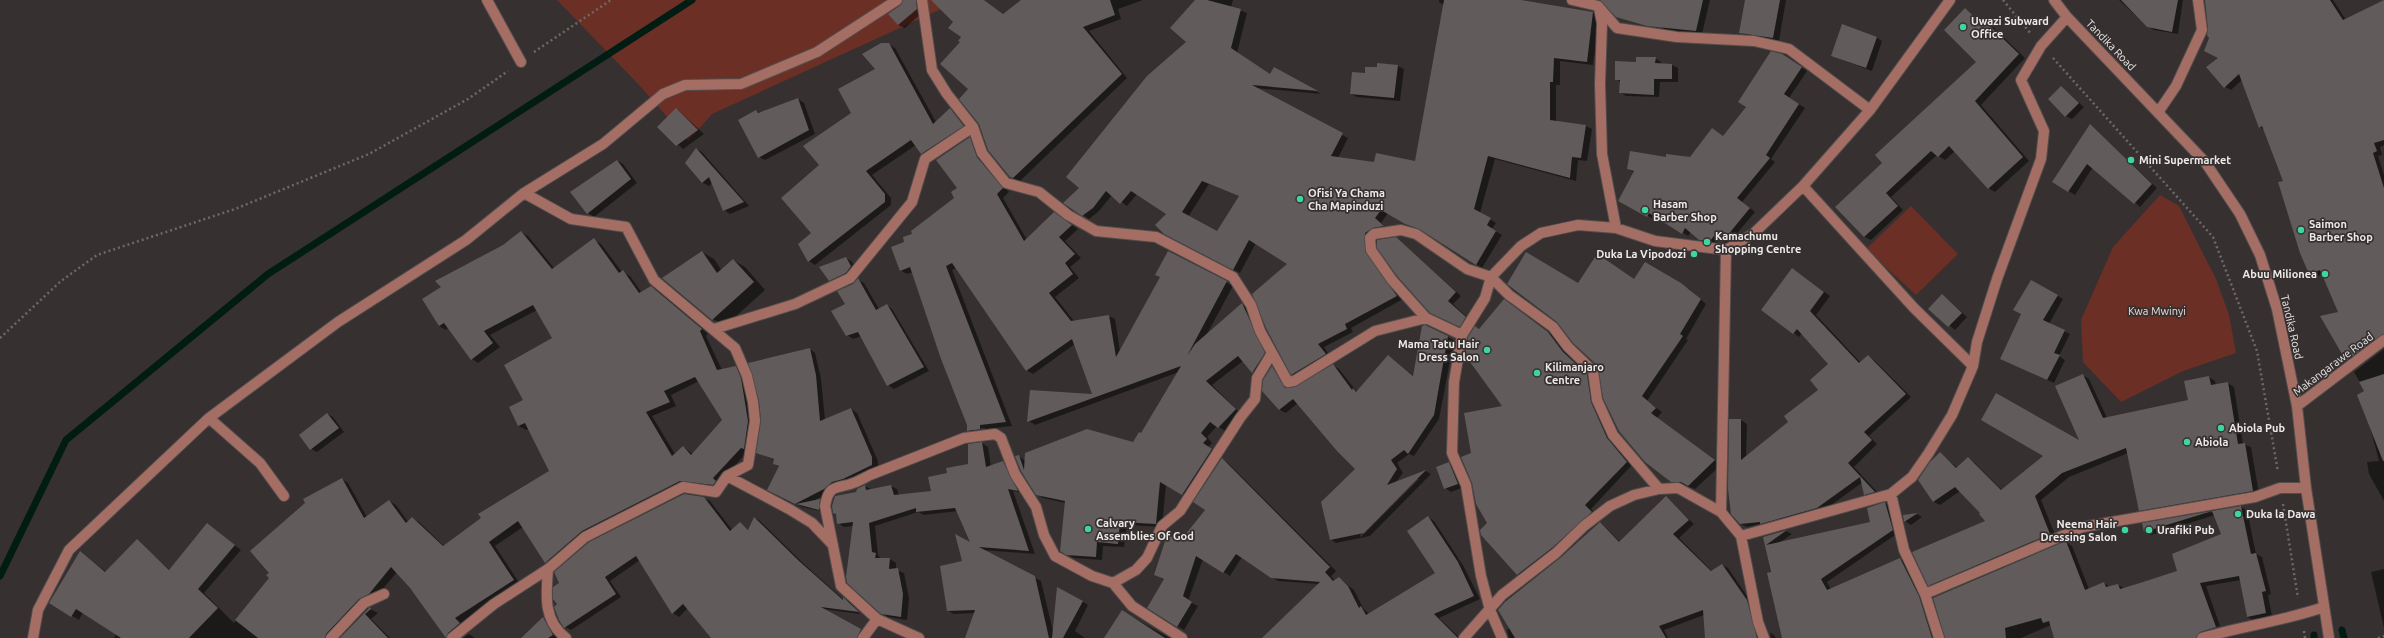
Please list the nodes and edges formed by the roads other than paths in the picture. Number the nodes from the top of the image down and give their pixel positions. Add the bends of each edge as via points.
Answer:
1 (487, 0) edge
2 (897, 0) edge
3 (922, 0) edge
4 (1572, 0) edge
5 (1950, 0) edge
6 (2054, 0) edge
7 (2198, 0) edge
8 (1599, 3) edge
9 (2067, 17) junction
10 (521, 62) road end
11 (1870, 110) junction
12 (2159, 111) junction
13 (973, 127) junction
14 (1803, 186) junction
15 (524, 193) junction
16 (1616, 228) junction
17 (1726, 250) junction
18 (1491, 277) junction
19 (1426, 318) junction
20 (714, 329) junction
21 (1462, 335) junction
22 (2384, 340) edge
23 (1272, 353) junction
24 (1973, 366) junction
25 (2297, 406) junction
26 (209, 418) junction
27 (727, 476) junction
28 (2306, 488) junction
29 (1659, 489) junction
30 (1890, 494) junction
31 (284, 496) dead end
32 (1721, 512) junction
33 (1741, 536) junction
34 (834, 546) junction
35 (548, 569) junction
36 (1113, 583) junction
37 (384, 594) dead end
38 (1925, 594) junction
39 (2324, 607) junction
40 (1490, 610) junction
41 (877, 619) junction
42 (33, 638) edge
43 (331, 638) edge
44 (452, 638) edge
45 (566, 638) edge
46 (862, 638) edge
47 (919, 638) edge
48 (1182, 638) edge
49 (1464, 638) edge
50 (1502, 638) edge
51 (1764, 638) edge
52 (1939, 638) edge
53 (2202, 638) edge
54 (2329, 638) edge

1 - 10 street
2 - 15 street via 818,52 741,84 685,85 664,94 603,144
3 - 13 street via 932,70 946,94
4 - 8 street
5 - 11 street
6 - 9 street, Tandika Road
7 - 12 street via 2202,30 2176,86
8 - 11 street via 1617,28 1677,37 1754,41 1789,49
8 - 16 street via 1602,23 1602,154
9 - 12 street, Tandika Road
9 - 24 street via 2041,46 2021,80 2044,131 2041,160 1997,279
11 - 14 street
12 - 25 street, Tandika Road via 2205,162 2240,214 2260,255 2277,309
13 - 20 street via 925,159 912,202 850,278 795,304
13 - 23 street via 982,153 1006,183 1039,192 1068,215 1096,231 1156,237 1233,277 1251,305 1260,331
14 - 17 street via 1753,234
14 - 24 street via 1914,308
15 - 20 street via 571,219 626,227 654,280
15 - 26 street via 466,240 338,322
16 - 17 street via 1655,241
16 - 18 street via 1578,225 1541,233 1521,246
17 - 32 street
18 - 19 street via 1468,269 1408,231 1374,234 1370,238 1371,250 1392,280
18 - 21 street via 1485,298
18 - 29 street via 1509,295 1553,327 1568,347 1592,371 1597,400 1613,435
19 - 21 street
19 - 23 street via 1375,331 1291,382 1288,382
20 - 27 street via 735,348 747,376 754,408 748,465
21 - 40 street via 1454,382 1452,453 1466,485 1481,576
22 - 25 street, Makangarawe Road
23 - 36 street via 1257,378 1255,399 1187,500 1162,526 1147,558 1136,570
24 - 30 street via 1952,415 1928,454 1912,477
25 - 28 street, Tandika Road
26 - 31 street via 260,463
26 - 42 street via 69,550 38,610
27 - 34 street via 812,523
27 - 35 street via 716,492 683,487 585,537
28 - 38 street via 2280,488 2255,497 2083,527
28 - 39 street, Tandika Road
29 - 32 street via 1678,488
29 - 40 street via 1634,495 1610,506 1502,595
30 - 33 street
30 - 38 street via 1904,550
32 - 33 street
33 - 51 street via 1758,622
34 - 36 street via 825,506 827,494 834,488 856,483 964,438 995,434 1001,438 1015,474 1036,508 1044,535 1055,556 1092,576
34 - 41 street via 841,586
35 - 44 street via 494,604
35 - 45 street via 545,600 556,630
36 - 48 street via 1132,606
37 - 43 street via 364,603
38 - 52 street
39 - 53 street via 2301,615
39 - 54 street, Tandika Road
40 - 49 street
40 - 50 street
41 - 46 street
41 - 47 street

